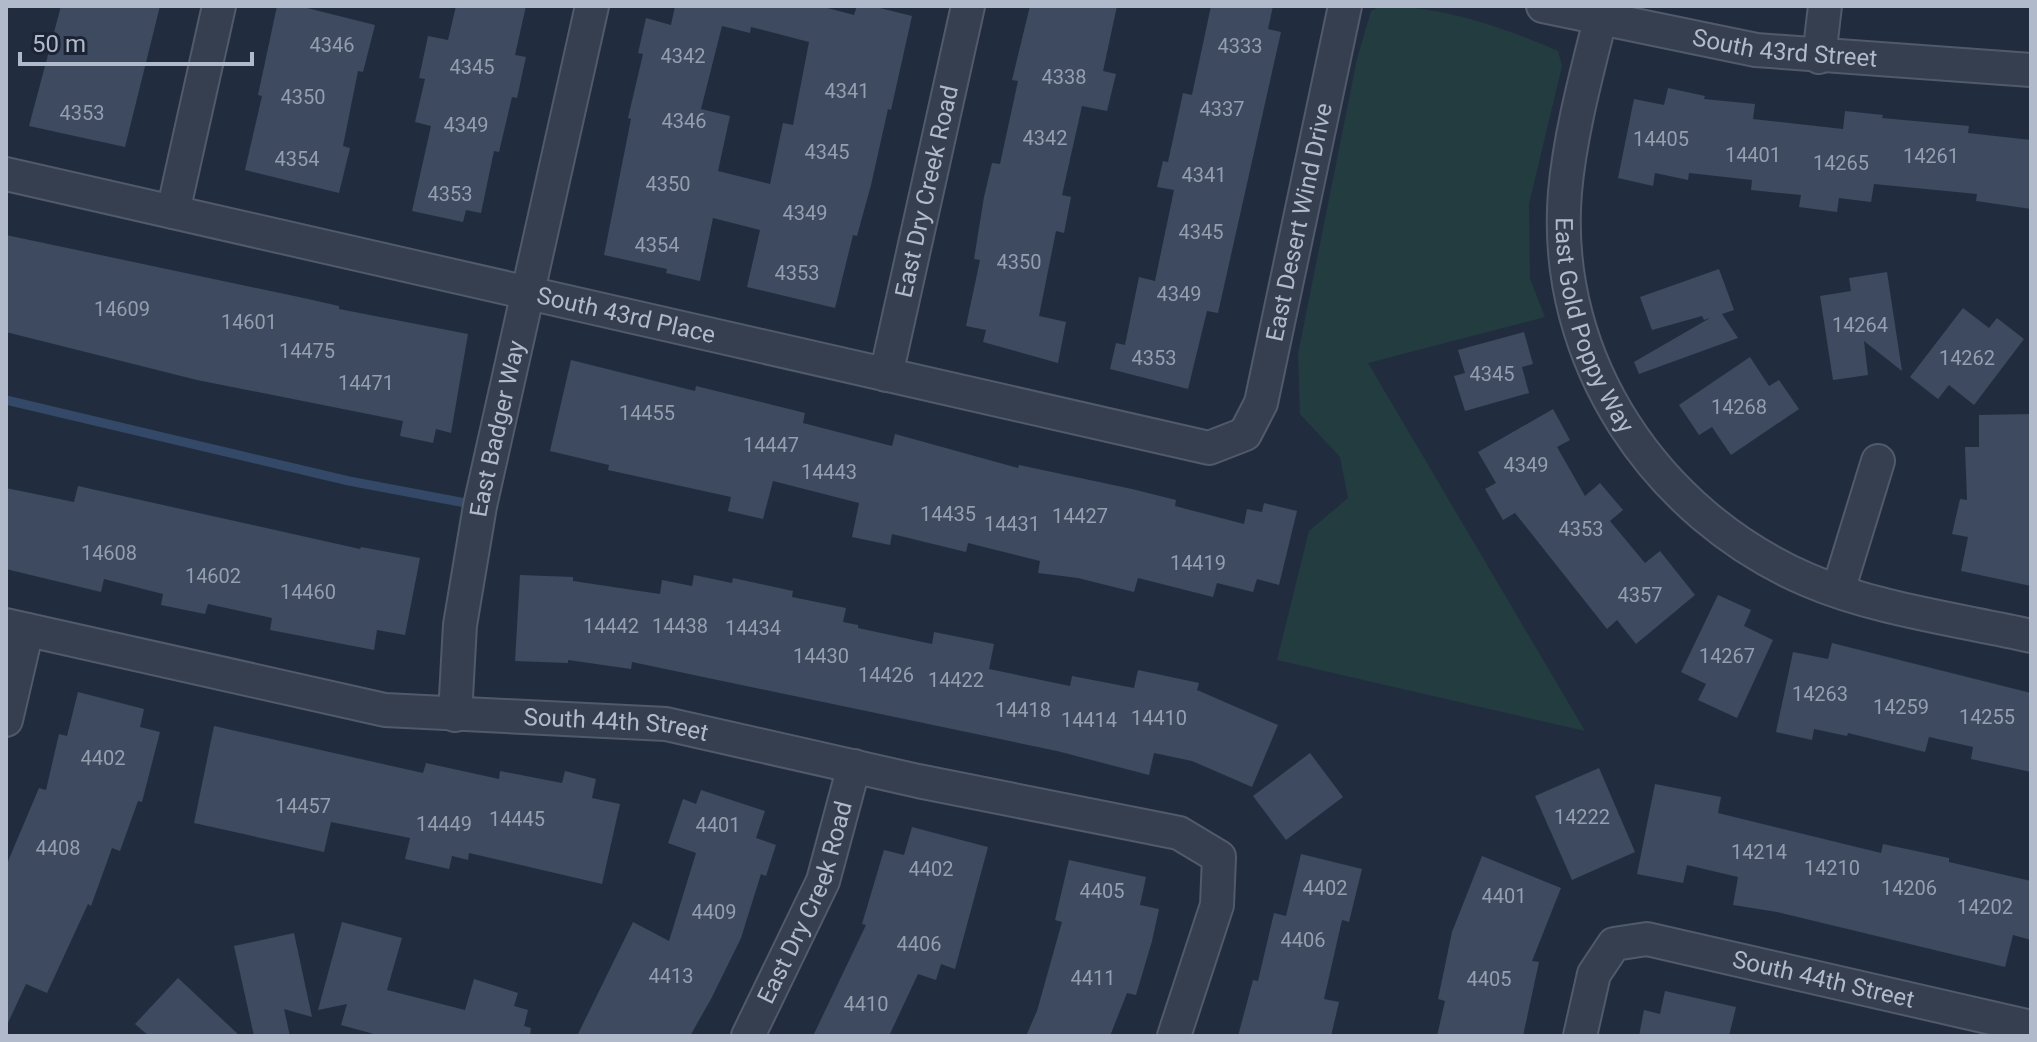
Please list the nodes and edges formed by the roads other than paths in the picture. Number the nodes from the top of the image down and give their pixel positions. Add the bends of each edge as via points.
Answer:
1 (219, 6) edge
2 (592, 6) edge
3 (968, 6) edge
4 (1345, 6) edge
5 (1543, 6) edge
6 (1825, 6) edge
7 (1600, 20) junction
8 (1819, 57) junction
9 (2031, 70) edge
10 (6, 174) edge
11 (173, 212) junction
12 (528, 292) junction
13 (886, 375) junction
14 (1245, 434) joint
15 (1878, 461) dead end
16 (1838, 591) junction
17 (17, 627) edge
18 (2031, 636) edge
19 (455, 715) junction
20 (6, 720) edge
21 (854, 766) junction
22 (1977, 1025) edge
23 (2031, 1027) edge
24 (748, 1036) edge
25 (1174, 1036) edge
26 (1580, 1036) edge

1 - 11 street
2 - 12 street, East Badger Way
3 - 13 street, East Dry Creek Road
4 - 14 street, East Desert Wind Drive via 1261,403
5 - 7 street, South 43rd Street
6 - 8 street
7 - 8 street, South 43rd Street
7 - 16 street, East Gold Poppy Way via 1565,193 1566,249 1578,325 1611,405 1655,469 1714,526 1772,564
8 - 9 street, South 43rd Street
10 - 11 street, South 43rd Place
11 - 12 street, South 43rd Place
12 - 13 street, South 43rd Place
12 - 19 street, East Badger Way via 467,573
13 - 14 street, South 43rd Place via 1209,448
15 - 16 street
16 - 18 street
17 - 19 street, South 44th Street via 385,710
17 - 20 street
19 - 21 street, South 44th Street via 666,724
21 - 24 street, East Dry Creek Road via 823,881
21 - 25 street, South 44th Street via 1179,833 1219,857 1217,905
22 - 23 street, South 44th Street
22 - 26 street, South 44th Street via 1647,939 1614,944 1594,974

